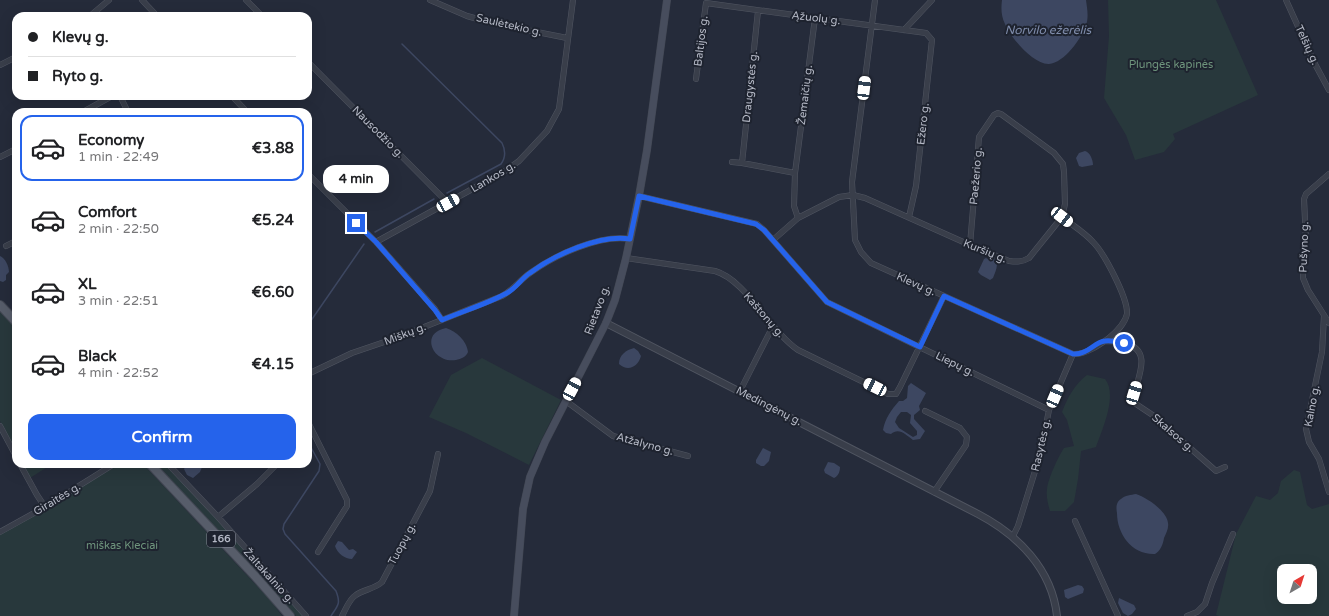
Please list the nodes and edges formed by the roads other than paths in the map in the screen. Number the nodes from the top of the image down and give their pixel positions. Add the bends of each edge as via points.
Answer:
1 (109, 0) edge
2 (142, 0) edge
3 (246, 0) edge
4 (430, 0) edge
5 (573, 0) edge
6 (667, 0) edge
7 (875, 0) edge
8 (932, 0) edge
9 (1286, 0) edge
10 (706, 2) joint
11 (758, 11) junction
12 (95, 12) edge
13 (153, 12) edge
14 (258, 12) edge
15 (815, 18) junction
16 (872, 25) junction
17 (904, 30) junction
18 (926, 33) joint
19 (567, 38) junction
20 (12, 59) edge
21 (0, 65) edge
22 (312, 66) edge
23 (696, 79) dead end
24 (1329, 90) edge
25 (105, 100) edge
26 (236, 100) edge
27 (90, 108) edge
28 (243, 108) edge
29 (12, 151) edge
30 (0, 157) edge
31 (732, 162) dead end
32 (742, 163) junction
33 (794, 173) junction
34 (1329, 174) edge
35 (312, 178) edge
36 (853, 195) junction
37 (639, 196) junction
38 (448, 203) junction
39 (909, 217) junction
40 (1062, 217) junction
41 (798, 218) junction
42 (630, 239) junction
43 (773, 240) junction
44 (376, 242) junction
45 (12, 243) edge
46 (970, 245) junction
47 (6, 246) dead end
48 (626, 258) junction
49 (944, 296) junction
50 (0, 305) edge
51 (1324, 316) junction
52 (12, 318) edge
53 (442, 320) junction
54 (606, 323) junction
55 (1329, 323) edge
56 (773, 326) junction
57 (1105, 341) junction
58 (920, 347) junction
59 (1073, 354) junction
60 (312, 372) edge
61 (740, 391) junction
62 (566, 401) junction
63 (1049, 410) junction
64 (925, 411) dead end
65 (0, 426) edge
66 (312, 436) edge
67 (12, 448) edge
68 (438, 454) dead end
69 (688, 456) dead end
70 (1225, 467) dead end
71 (22, 468) edge
72 (108, 468) edge
73 (154, 468) edge
74 (172, 468) edge
75 (273, 468) edge
76 (932, 491) junction
77 (1329, 492) edge
78 (45, 507) junction
79 (218, 516) junction
80 (1075, 521) dead end
81 (0, 532) edge
82 (1233, 534) dead end
83 (1013, 536) junction
84 (318, 552) dead end
85 (290, 616) edge
86 (306, 616) edge
87 (342, 616) edge
88 (514, 616) edge
89 (1057, 616) edge
90 (1118, 616) edge
91 (1187, 616) edge

1 - 12 street
2 - 13 street
3 - 14 street
4 - 19 street, Saulėtekio g. via 467,16 492,23
5 - 19 street, Lankos g.
6 - 37 main road, Rietavo g.
7 - 16 street, Klevų g.
8 - 17 street
9 - 24 street, Telšių g.
10 - 11 street, Ąžuolų g.
10 - 23 street, Baltijos g.
11 - 15 street, Ąžuolų g.
11 - 32 street, Draugystės g.
15 - 16 street, Ąžuolų g.
15 - 33 street, Žemaičių g.
16 - 17 street, Ąžuolų g.
16 - 36 street, Klevų g. via 852,182
17 - 18 street, Ąžuolų g.
18 - 39 street, Ežero g. via 932,40 916,186
19 - 38 street, Lankos g. via 559,109 548,131 506,171
20 - 21 street
22 - 38 street, Nausodžio g.
25 - 27 street
26 - 28 street
29 - 30 street
31 - 32 street
32 - 33 street
33 - 41 street, Žemaičių g. via 794,206
34 - 51 street, Pušyno g. via 1306,194 1304,199 1306,240 1303,278
35 - 44 street
36 - 39 street, Kuršių g.
36 - 41 street via 839,197
36 - 49 street, Klevų g. via 855,240 865,257 878,266
37 - 42 main road, Rietavo g.
37 - 43 street, Liepų g. via 756,224
38 - 44 street, Lankos g.
39 - 46 street, Kuršių g.
40 - 46 street, Kuršių g. via 1029,258 1023,261 1009,261
40 - 46 street, Paežerio g. via 1065,204 1063,164 1059,158 998,113 979,137
40 - 57 street via 1094,243 1113,272 1125,301 1126,318
41 - 43 street
42 - 48 main road, Rietavo g.
42 - 53 street, Miškų g. via 600,241 568,251 529,273 507,293
43 - 58 street, Liepų g. via 827,302
44 - 53 street
45 - 47 street
48 - 54 main road, Rietavo g.
48 - 56 street, Kaštonų g. via 721,273 738,285
49 - 58 street
49 - 59 street, Klevų g.
50 - 52 main road
51 - 55 street, Pušyno g.
51 - 77 street, Kalno g. via 1322,352 1306,429
53 - 60 street, Miškų g. via 352,353
54 - 61 street, Medingėnų g.
54 - 62 main road, Rietavo g.
56 - 58 street, Kaštonų g. via 798,350 888,394 896,394
56 - 61 street
57 - 59 street via 1084,352
57 - 70 street, Skalsos g. via 1124,343 1133,346 1139,352 1142,368 1134,393 1133,399 1136,404 1216,471
58 - 63 street, Liepų g.
59 - 63 street, Rasytės g.
61 - 76 street, Medingėnų g.
62 - 69 street, Atžalyno g. via 613,436
62 - 88 main road, Rietavo g. via 535,464 526,492
63 - 83 street, Rasytės g. via 1040,454
64 - 76 street via 960,428 967,437 966,445
65 - 67 street
66 - 84 street via 347,500 346,506
68 - 87 street, Tuopų g. via 430,491 382,582 355,595
71 - 78 street
72 - 78 street, Giraitės g.
73 - 85 main road, Žaltakalnio g. / 166
74 - 79 street
75 - 79 street
76 - 83 street, Medingėnų g. via 991,521
78 - 81 street, Giraitės g.
79 - 86 street
80 - 90 street
82 - 91 street via 1205,604 1197,612
83 - 89 street, Medingėnų g. via 1037,564 1051,592

